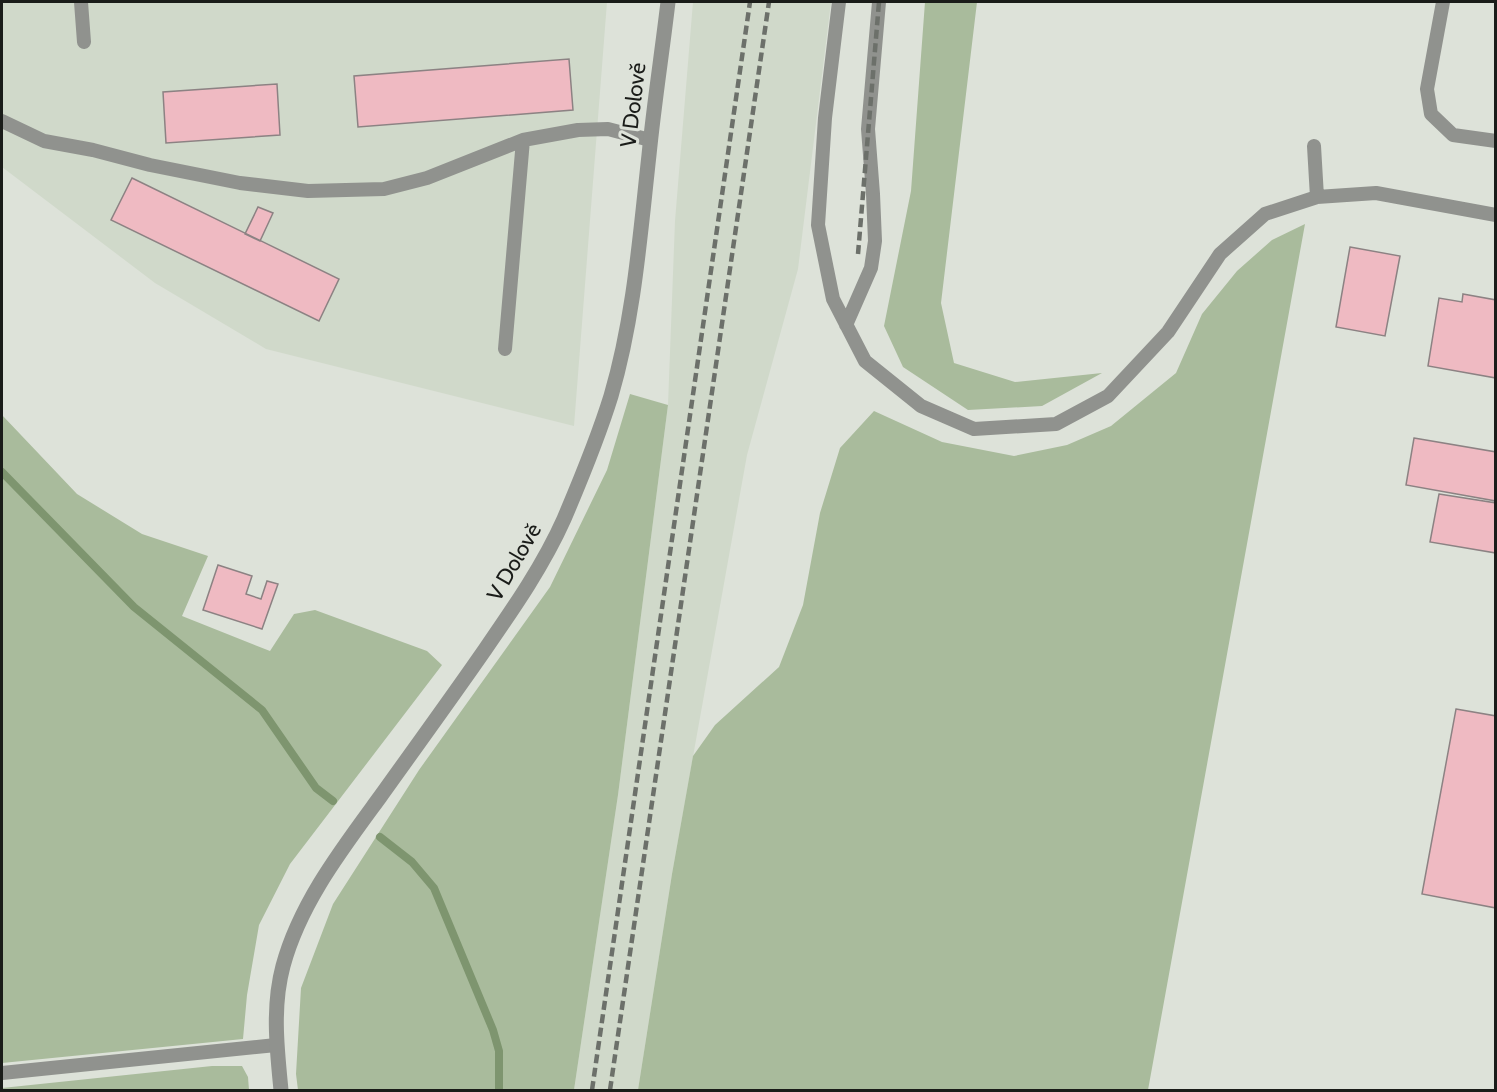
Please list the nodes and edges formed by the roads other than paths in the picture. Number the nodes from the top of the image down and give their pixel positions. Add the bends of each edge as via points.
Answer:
1 (81, 2) edge
2 (668, 2) edge
3 (839, 2) edge
4 (879, 2) edge
5 (1443, 2) edge
6 (84, 42) dead end
7 (2, 121) edge
8 (523, 140) junction
9 (650, 140) junction
10 (1496, 141) edge
11 (1314, 146) dead end
12 (1317, 197) junction
13 (1496, 215) edge
14 (846, 325) junction
15 (506, 350) dead end
16 (276, 1045) junction
17 (2, 1073) edge
18 (280, 1090) edge

1 - 6 lane
2 - 9 street, V Dolově
3 - 14 lane via 825,118 818,225 833,299
4 - 14 lane via 868,129 875,241 871,268
5 - 10 lane via 1427,89 1431,114 1453,135
7 - 8 lane via 44,141 240,183 308,191 384,189 427,178
8 - 9 lane via 608,129
8 - 15 lane
9 - 16 street, V Dolově via 638,256 624,335 611,395 588,462 532,580 314,894 294,932 283,968 276,1002
11 - 12 lane
12 - 13 lane via 1376,193
12 - 14 lane via 1265,214 1220,254 1168,332 1108,396 1056,424 974,429 921,406 865,361
16 - 17 lane
16 - 18 street, V Dolově

